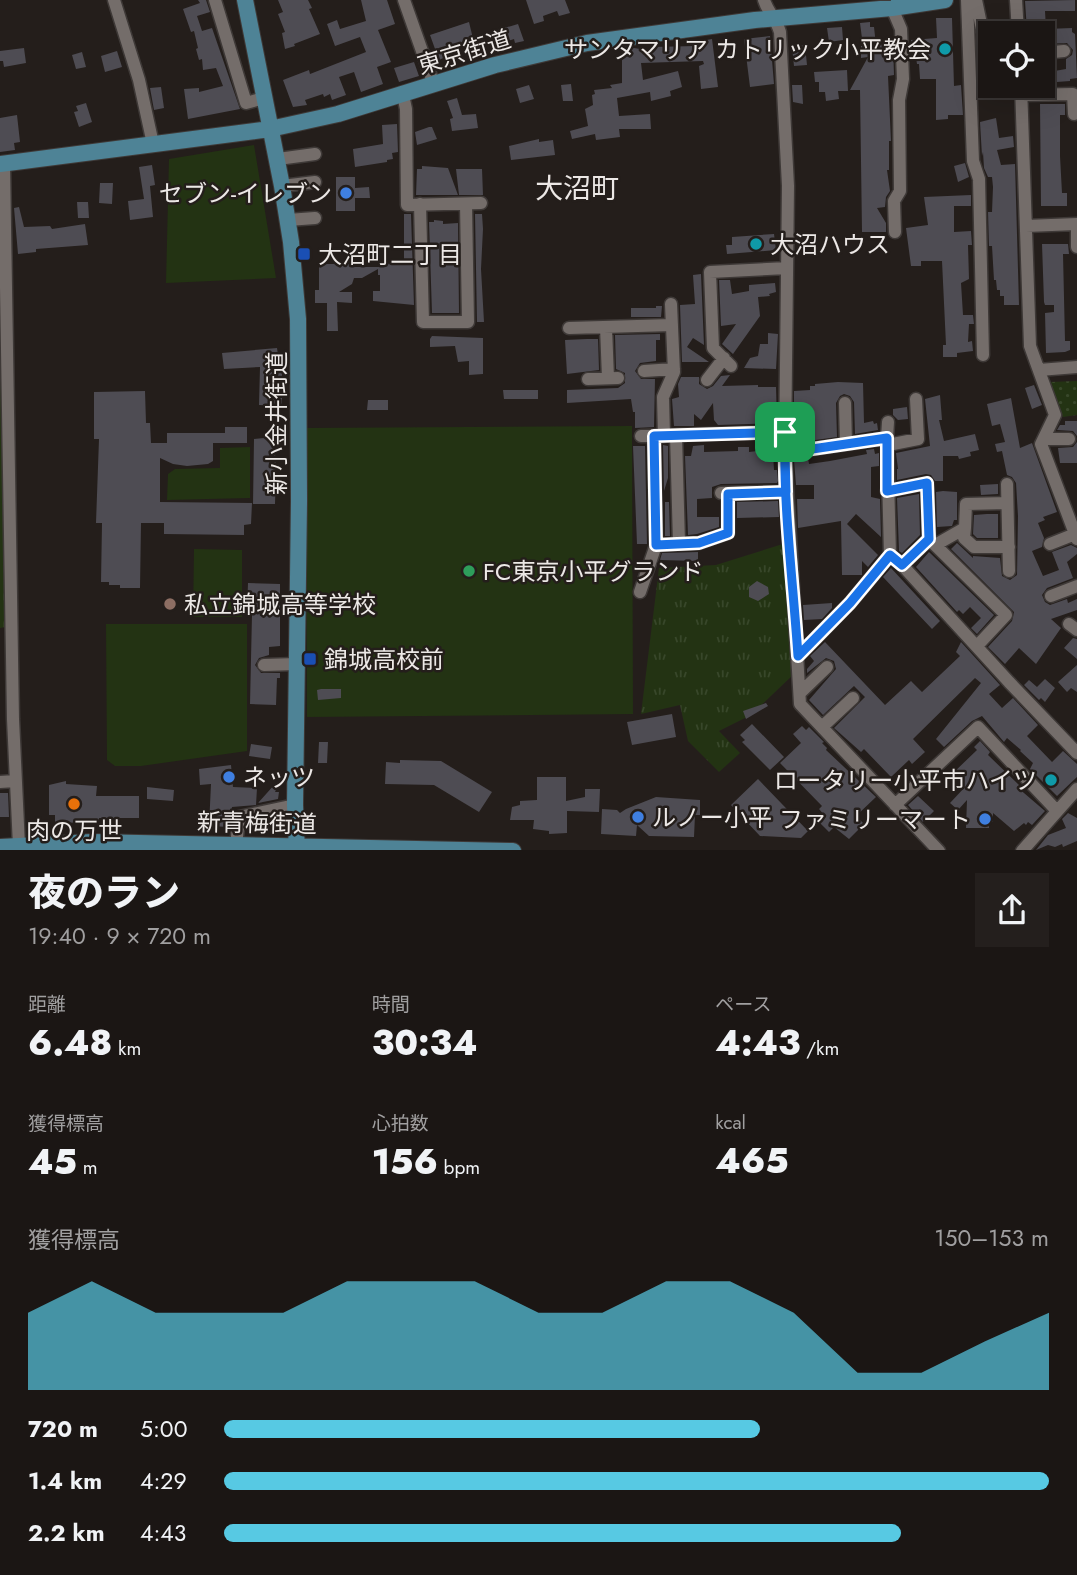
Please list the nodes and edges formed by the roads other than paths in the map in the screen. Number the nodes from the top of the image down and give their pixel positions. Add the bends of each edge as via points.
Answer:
1 (114, 0) edge
2 (215, 0) edge
3 (245, 0) edge
4 (404, 0) edge
5 (764, 0) edge
6 (944, 0) edge
7 (967, 0) edge
8 (976, 0) edge
9 (1016, 0) edge
10 (892, 8) junction
11 (775, 17) junction
12 (980, 21) edge
13 (1017, 21) edge
14 (1063, 51) dead end
15 (1055, 52) edge
16 (434, 85) junction
17 (1055, 93) edge
18 (403, 95) junction
19 (264, 98) junction
20 (1022, 98) edge
21 (1074, 114) dead end
22 (270, 129) junction
23 (153, 144) junction
24 (315, 154) dead end
25 (278, 159) junction
26 (2, 164) edge
27 (315, 182) dead end
28 (282, 186) junction
29 (420, 204) junction
30 (466, 204) junction
31 (481, 204) dead end
32 (315, 218) dead end
33 (288, 220) junction
34 (1026, 226) junction
35 (895, 232) dead end
36 (1077, 247) edge
37 (787, 268) junction
38 (671, 304) dead end
39 (672, 325) junction
40 (606, 327) junction
41 (569, 328) dead end
42 (983, 355) dead end
43 (1077, 367) edge
44 (674, 369) junction
45 (1039, 370) junction
46 (644, 371) dead end
47 (589, 379) dead end
48 (707, 380) dead end
49 (916, 399) dead end
50 (845, 403) dead end
51 (888, 422) dead end
52 (785, 432) junction
53 (659, 436) junction
54 (1044, 439) junction
55 (1069, 439) dead end
56 (887, 441) junction
57 (846, 444) junction
58 (785, 453) junction
59 (1007, 484) dead end
60 (887, 491) junction
61 (786, 492) junction
62 (1007, 503) junction
63 (965, 528) junction
64 (1076, 536) edge
65 (933, 541) junction
66 (679, 543) junction
67 (1050, 544) dead end
68 (656, 545) junction
69 (1009, 547) junction
70 (890, 555) junction
71 (902, 565) junction
72 (1009, 571) dead end
73 (1077, 586) edge
74 (640, 592) dead end
75 (1051, 596) dead end
76 (6, 633) edge
77 (977, 646) junction
78 (798, 656) junction
79 (264, 664) dead end
80 (296, 664) junction
81 (827, 667) dead end
82 (800, 692) junction
83 (853, 698) dead end
84 (6, 720) edge
85 (822, 727) junction
86 (1077, 753) edge
87 (15, 781) junction
88 (0, 782) edge
89 (1077, 789) edge
90 (295, 805) junction
91 (895, 805) junction
92 (1057, 811) junction
93 (19, 846) junction
94 (236, 846) junction
95 (0, 847) edge
96 (297, 849) edge
97 (316, 849) edge
98 (513, 850) edge
99 (939, 850) edge
100 (1022, 850) edge

1 - 23 street
2 - 19 street via 246,103
3 - 19 main road, 新小金井街道
4 - 16 street
5 - 11 street
6 - 10 main road, 東京街道
7 - 42 street via 973,161 979,179 987,306
8 - 12 street
9 - 13 street
10 - 11 main road, 東京街道
10 - 35 street via 901,29 903,79
11 - 16 main road, 東京街道 via 566,47
11 - 37 street via 780,32 787,150
14 - 15 street
16 - 18 main road, 東京街道
17 - 21 street via 1073,94
18 - 22 main road, 東京街道
18 - 29 street via 407,205
19 - 22 main road, 新小金井街道
20 - 34 street
22 - 23 main road, 東京街道
22 - 25 main road, 新小金井街道
23 - 26 main road, 東京街道
24 - 25 street
25 - 28 main road, 新小金井街道
26 - 76 street
27 - 28 street
28 - 33 main road, 新小金井街道
29 - 30 street
29 - 30 street via 423,322 468,322
30 - 31 street
32 - 33 street
33 - 80 main road, 新小金井街道 via 298,333
34 - 36 street via 1077,224
34 - 45 street via 1030,346
37 - 48 street via 710,272 713,348 727,362
37 - 52 street
38 - 39 street
39 - 40 street
39 - 44 street
40 - 41 street
40 - 47 street via 613,378
43 - 45 street
44 - 46 street
44 - 53 street via 663,397
45 - 54 street via 1055,415
49 - 56 street via 918,439
50 - 57 street
51 - 56 street
52 - 53 street
52 - 58 street
53 - 66 street
53 - 68 street
54 - 55 street
54 - 64 street via 1041,444
56 - 57 street
56 - 60 street
57 - 58 street
58 - 61 street
59 - 62 street
60 - 65 street via 927,483
60 - 70 street
61 - 66 street via 724,494 728,533 699,543
61 - 78 street
62 - 63 street via 966,504
62 - 69 street
63 - 65 street
63 - 69 street via 964,538 974,547
64 - 67 street
65 - 71 street
65 - 77 street via 1006,615
66 - 68 street
68 - 74 street
69 - 72 street
70 - 71 street
70 - 78 street
71 - 77 street
73 - 75 street
76 - 84 street
77 - 86 street
78 - 82 street
79 - 80 street
80 - 90 main road, 新小金井街道
81 - 82 street
82 - 85 street via 800,704
83 - 85 street
84 - 87 street
85 - 91 street
87 - 88 street
87 - 93 street
89 - 92 street
90 - 94 street via 239,817
90 - 96 main road, 新小金井街道
91 - 92 street via 978,727
91 - 99 street
92 - 100 street
93 - 94 main road, 新青梅街道 via 92,842
93 - 95 main road, 新青梅街道
94 - 96 main road, 新青梅街道
96 - 97 main road, 新青梅街道
97 - 98 main road, 新青梅街道

